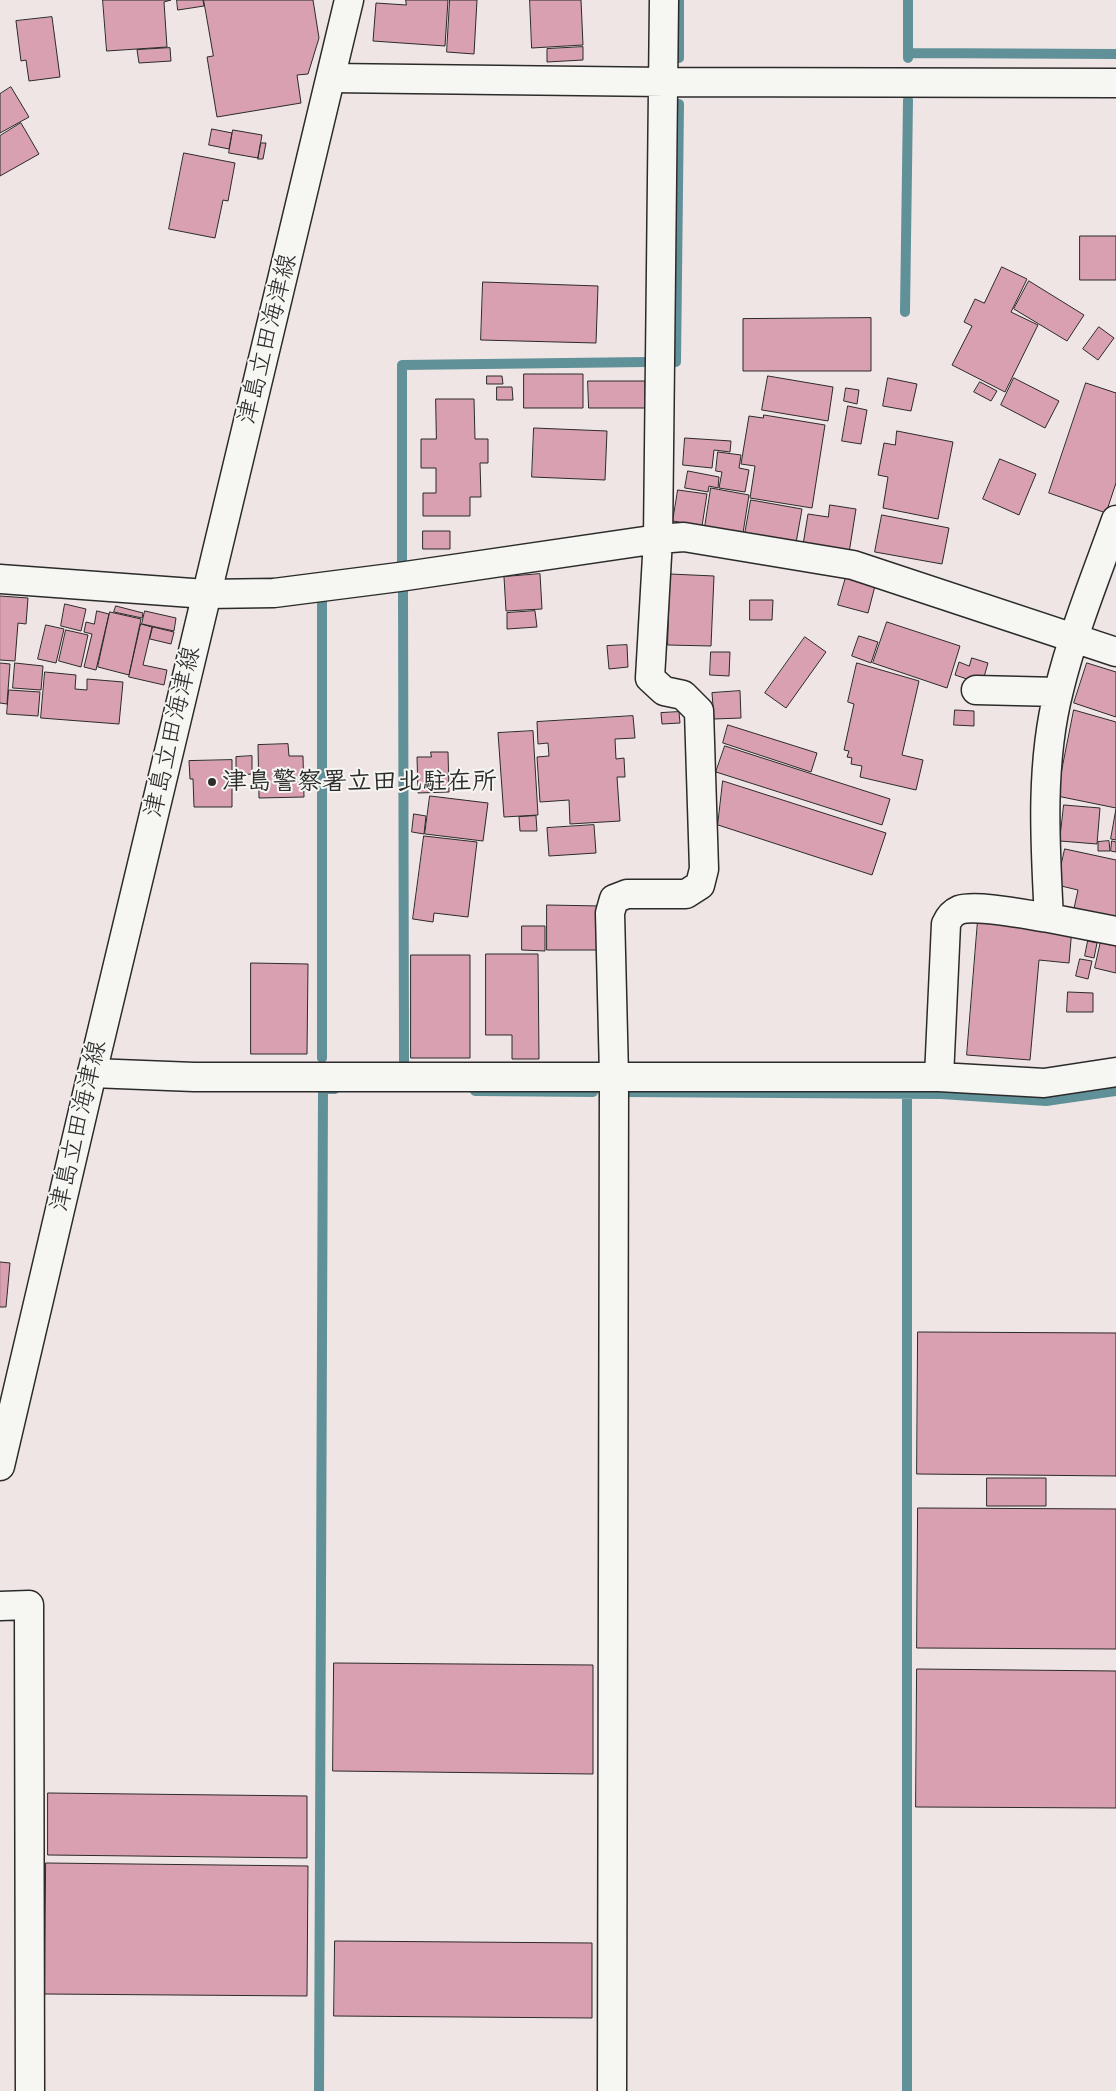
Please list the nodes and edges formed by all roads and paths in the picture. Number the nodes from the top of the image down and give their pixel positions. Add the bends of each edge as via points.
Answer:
1 (349, 0) edge
2 (664, 0) edge
3 (331, 78) junction
4 (664, 82) junction
5 (1116, 83) edge
6 (1116, 520) edge
7 (658, 539) junction
8 (0, 579) edge
9 (206, 594) junction
10 (1074, 636) junction
11 (1116, 652) edge
12 (976, 690) dead end
13 (1058, 692) junction
14 (1049, 918) junction
15 (1116, 931) edge
16 (1116, 1072) edge
17 (92, 1073) junction
18 (614, 1076) junction
19 (939, 1077) junction
20 (0, 1462) edge
21 (0, 1606) edge
22 (30, 2091) edge
23 (612, 2091) edge

1 - 3 street, 津島立田海津線
2 - 4 street
3 - 4 street
3 - 9 street, 津島立田海津線
4 - 5 street
4 - 7 street
6 - 10 street
7 - 9 street via 274,593
7 - 10 street via 684,537 853,565
7 - 18 street via 650,678 664,691 683,695 699,711 704,869 700,885 686,894 627,894 614,899 610,913
8 - 9 street
9 - 17 street, 津島立田海津線
10 - 11 street
10 - 13 street
12 - 13 street
13 - 14 street via 1044,828
14 - 15 street
14 - 19 street via 979,909 960,910 950,915 946,924
16 - 19 street via 1044,1083
17 - 18 street via 194,1077
17 - 20 street, 津島立田海津線
18 - 19 street
18 - 23 street
21 - 22 street via 29,1605

